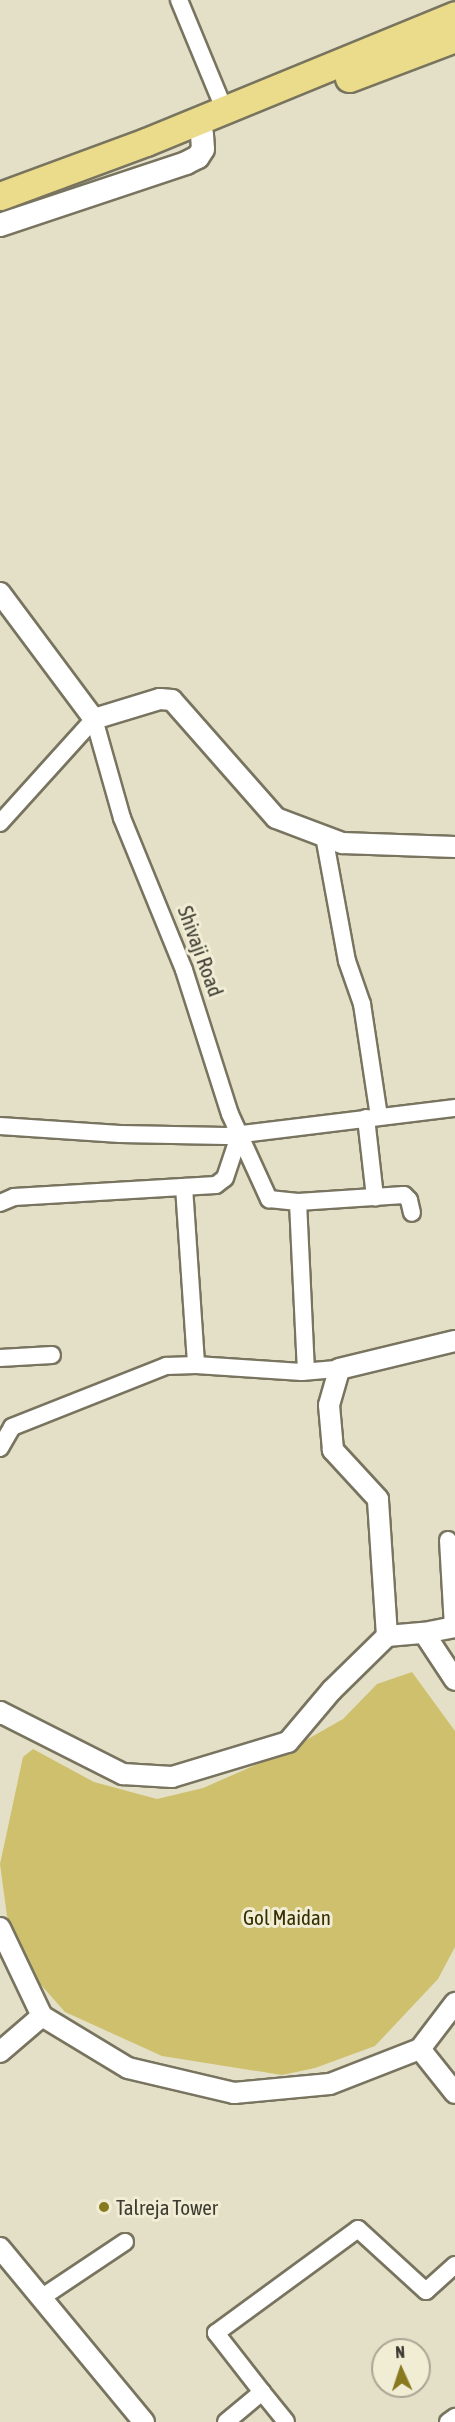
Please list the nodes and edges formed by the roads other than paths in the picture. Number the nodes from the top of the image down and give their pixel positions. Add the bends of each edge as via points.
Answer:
1 (179, 0) edge
2 (455, 15) edge
3 (455, 38) edge
4 (223, 108) junction
5 (202, 134) junction
6 (149, 148) junction
7 (0, 183) edge
8 (0, 196) edge
9 (0, 210) edge
10 (0, 225) edge
11 (0, 593) edge
12 (94, 719) junction
13 (0, 823) edge
14 (324, 836) junction
15 (455, 847) edge
16 (455, 1108) edge
17 (372, 1117) junction
18 (0, 1126) edge
19 (240, 1133) junction
20 (184, 1187) junction
21 (375, 1197) junction
22 (298, 1202) junction
23 (0, 1203) edge
24 (412, 1213) dead end
25 (455, 1341) edge
26 (52, 1354) dead end
27 (0, 1358) edge
28 (196, 1365) junction
29 (339, 1368) junction
30 (306, 1371) junction
31 (6, 1425) edge
32 (0, 1448) edge
33 (448, 1540) dead end
34 (454, 1627) edge
35 (424, 1632) junction
36 (387, 1636) junction
37 (455, 1680) edge
38 (0, 1712) edge
39 (0, 1928) edge
40 (455, 2003) edge
41 (42, 2016) junction
42 (420, 2049) junction
43 (0, 2052) edge
44 (455, 2093) edge
45 (125, 2242) dead end
46 (0, 2248) edge
47 (455, 2265) edge
48 (41, 2298) junction
49 (262, 2392) junction
50 (455, 2416) edge
51 (144, 2422) edge
52 (226, 2422) edge
53 (286, 2422) edge
54 (448, 2422) edge

1 - 4 street
2 - 4 highway
3 - 5 highway
4 - 6 highway
4 - 7 main road
5 - 6 highway
5 - 10 main road via 203,149 192,160
6 - 8 highway
6 - 9 highway
11 - 12 street, Shivaji Road
12 - 13 street
12 - 14 street via 160,699 172,700 276,818
12 - 19 street, Shivaji Road via 122,818 184,970 230,1114
14 - 15 street via 342,843
14 - 17 street via 347,961 362,1004
16 - 17 street
17 - 19 street
17 - 21 street
18 - 19 street via 120,1134
19 - 20 street via 225,1178 216,1185
19 - 22 street, Shivaji Road via 269,1198
20 - 23 street via 14,1197
20 - 28 street
21 - 22 street, Shivaji Road
21 - 24 street, Shivaji Road via 404,1195
22 - 30 street
25 - 29 street
26 - 27 street
28 - 30 street
28 - 31 street via 166,1366
29 - 30 street
29 - 36 street via 329,1405 333,1450 378,1499
31 - 32 street
33 - 34 street
34 - 35 street
35 - 36 street
35 - 37 street
36 - 38 street via 332,1690 288,1742 172,1777 123,1774
39 - 41 street
40 - 42 street
41 - 42 street via 128,2068 234,2093 330,2084
41 - 43 street
42 - 44 street
45 - 48 street
46 - 48 street
47 - 49 street via 426,2291 357,2229 216,2333
48 - 51 street
49 - 52 street
49 - 53 street
50 - 54 street

